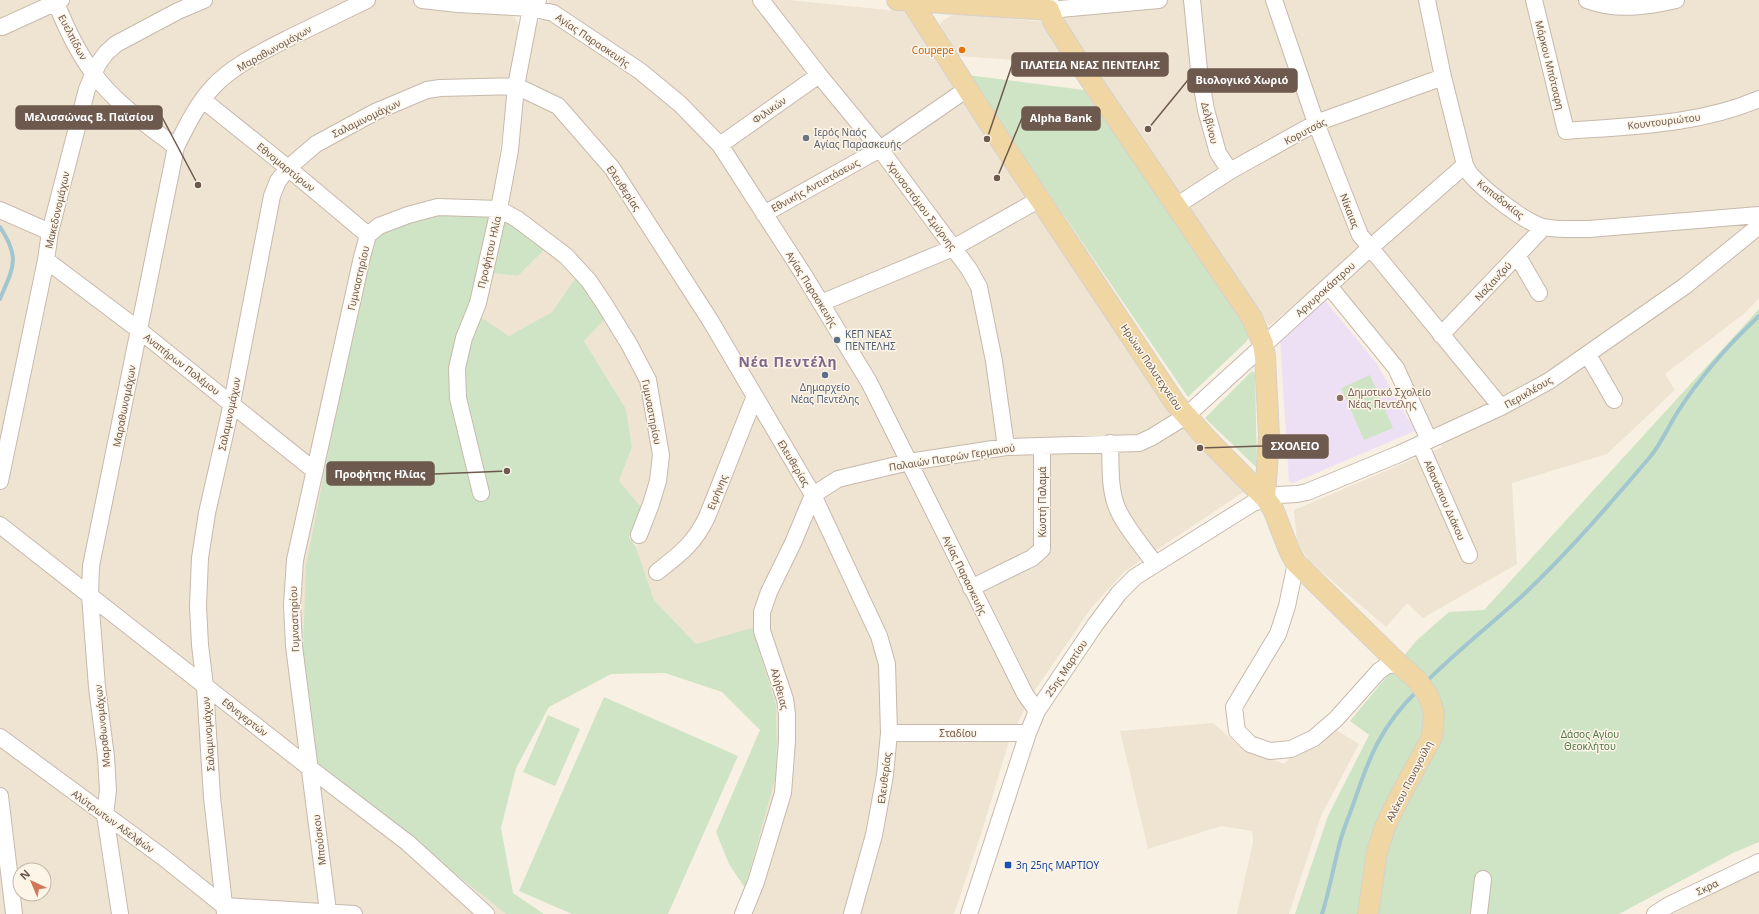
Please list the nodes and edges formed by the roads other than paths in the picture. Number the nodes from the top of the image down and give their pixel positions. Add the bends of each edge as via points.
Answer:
1 (204, 0) edge
2 (367, 0) edge
3 (422, 0) edge
4 (761, 0) edge
5 (904, 0) edge
6 (1159, 0) edge
7 (1192, 0) edge
8 (1274, 0) edge
9 (1427, 0) edge
10 (1534, 0) edge
11 (1587, 0) edge
12 (1676, 0) edge
13 (57, 1) edge
14 (458, 2) edge
15 (532, 3) edge
16 (953, 4) junction
17 (1620, 4) edge
18 (1049, 5) edge
19 (2, 27) dead end
20 (933, 33) junction
21 (94, 74) junction
22 (819, 75) junction
23 (1443, 77) junction
24 (516, 86) junction
25 (967, 89) junction
26 (1759, 99) edge
27 (203, 100) junction
28 (1316, 123) junction
29 (1566, 131) joint
30 (720, 146) junction
31 (176, 147) junction
32 (880, 149) junction
33 (1465, 164) junction
34 (288, 168) junction
35 (1230, 172) junction
36 (1040, 199) junction
37 (1176, 206) junction
38 (499, 209) junction
39 (0, 210) edge
40 (764, 214) junction
41 (1759, 215) edge
42 (1759, 226) edge
43 (1544, 227) junction
44 (50, 232) junction
45 (368, 235) junction
46 (953, 248) junction
47 (1370, 248) junction
48 (1517, 255) junction
49 (46, 260) junction
50 (1329, 286) junction
51 (1539, 293) dead end
52 (821, 303) junction
53 (139, 330) junction
54 (1442, 335) junction
55 (1263, 344) junction
56 (1588, 355) junction
57 (755, 396) junction
58 (1614, 400) dead end
59 (232, 403) junction
60 (1501, 407) junction
61 (1186, 416) junction
62 (1425, 442) junction
63 (1110, 443) junction
64 (1042, 446) junction
65 (1006, 447) junction
66 (909, 462) junction
67 (315, 471) junction
68 (0, 481) edge
69 (481, 493) dead end
70 (813, 495) junction
71 (1265, 498) junction
72 (0, 525) edge
73 (639, 535) dead end
74 (1469, 556) dead end
75 (1296, 563) junction
76 (1155, 564) junction
77 (657, 572) dead end
78 (971, 588) junction
79 (90, 596) junction
80 (1398, 663) junction
81 (205, 686) junction
82 (1037, 711) junction
83 (1028, 733) junction
84 (889, 734) junction
85 (0, 737) edge
86 (311, 769) junction
87 (0, 796) edge
88 (105, 816) junction
89 (1759, 862) edge
90 (1482, 879) dead end
91 (224, 910) edge
92 (1672, 910) edge
93 (328, 911) junction
94 (14, 914) edge
95 (120, 914) edge
96 (354, 914) edge
97 (486, 914) edge
98 (743, 914) edge
99 (852, 914) edge
100 (969, 914) edge
101 (1368, 914) edge
102 (1478, 914) edge
103 (1655, 914) edge

1 - 21 street, Μακεδονομάχων via 116,44 106,53
2 - 27 street, Μαραθωνομάχων via 248,60 212,87
3 - 14 street
4 - 22 street, Χρυσοστόμου Σμύρνης
5 - 16 main road
5 - 20 main road, Ηρώων Πολυτεχνείου
6 - 18 street
7 - 35 street, Δελβίνου via 1206,110 1218,153
8 - 28 street, Νίκαιας
9 - 23 street, Καπαδοκίας
10 - 29 street, Μάρκου Μπότσαρη
11 - 17 street
12 - 17 street via 1646,5
13 - 19 street
13 - 21 street, Ευελπίδων via 77,48
14 - 15 street
15 - 24 street, Προφήτου Ηλία
15 - 30 street, Αγίας Παρασκευής via 553,13 640,71 680,104
16 - 18 main road
16 - 20 main road via 935,26
18 - 37 main road via 1054,23
20 - 25 main road, Ηρώων Πολυτεχνείου
21 - 31 street, Ευελπίδων via 130,111
21 - 44 street, Μακεδονομάχων
22 - 30 street, Φιλικών
22 - 32 street, Χρυσοστόμου Σμύρνης
23 - 28 street, Κορυτσάς
23 - 33 street, Καπαδοκίας
24 - 34 street, Σαλαμινομάχων via 426,90 333,134 316,144
24 - 38 street, Προφήτου Ηλία via 510,150
24 - 57 street, Ελευθερίας via 558,106 612,168 710,320
25 - 32 street, Εθνικής Αντιστάσεως
25 - 36 main road, Ηρώων Πολυτεχνείου
26 - 29 street, Κουντουριώτου via 1727,111 1693,118
27 - 31 street, Μαραθωνομάχων via 188,122
27 - 34 street, Εθνομαρτύρων
28 - 35 street, Κορυτσάς
28 - 47 street, Νίκαιας via 1360,235
30 - 40 street, Αγίας Παρασκευής
31 - 53 street, Μαραθωνομάχων
32 - 40 street, Εθνικής Αντιστάσεως
32 - 46 street, Χρυσοστόμου Σμύρνης
33 - 43 street, Καπαδοκίας via 1470,175 1493,195 1530,221
33 - 47 street, Αργυροκάστρου
34 - 45 street, Εθνομαρτύρων
34 - 59 street, Σαλαμινομάχων via 278,181 272,196
35 - 37 street, Κορυτσάς
36 - 46 street
36 - 61 main road, Ηρώων Πολυτεχνείου
37 - 55 main road via 1252,318
38 - 45 street, Γυμναστηρίου via 438,207 379,226
38 - 69 street, Προφήτου Ηλία via 478,303 464,338 457,368 458,398
38 - 73 street, Γυμναστηρίου via 517,219 566,256 589,281 648,380 661,456 652,504
39 - 44 street
40 - 52 street, Αγίας Παρασκευής
41 - 43 street, Καπαδοκίας via 1589,229 1565,230
42 - 56 street, Περικλέους via 1685,286
43 - 48 street, Ναζιανζού
44 - 49 street, Μακεδονομάχων
45 - 67 street, Γυμναστηρίου
46 - 52 street
46 - 65 street, Χρυσοστόμου Σμύρνης via 979,287 994,361
47 - 50 street, Αργυροκάστρου
47 - 54 street, Νίκαιας
48 - 51 street
48 - 54 street, Ναζιανζού
49 - 53 street, Αναπήρων Πολέμου
49 - 68 street, Μακεδονομάχων
50 - 55 street, Αργυροκάστρου
50 - 62 street, Αθανάσιου Διάκου via 1396,368
52 - 66 street, Αγίας Παρασκευής via 869,382
53 - 59 street, Αναπήρων Πολέμου
53 - 79 street, Μαραθωνομάχων via 91,566
54 - 60 street, Νίκαιας
55 - 61 street, Αργυροκάστρου
55 - 71 main road via 1269,436
56 - 58 street
56 - 60 street, Περικλέους via 1549,381
57 - 70 street, Ελευθερίας
57 - 77 street, Ειρήνης via 699,534
59 - 67 street, Αναπήρων Πολέμου
59 - 81 street, Σαλαμινομάχων via 207,513 200,558 198,606
60 - 62 street, Περικλέους
61 - 63 street, Παλαιών Πατρών Γερμανού via 1139,443
61 - 71 main road, Ηρώων Πολυτεχνείου
62 - 71 street, Περικλέους via 1307,492
62 - 74 street, Αθανάσιου Διάκου
63 - 64 street, Παλαιών Πατρών Γερμανού
63 - 76 street via 1115,504
64 - 65 street, Παλαιών Πατρών Γερμανού
64 - 78 street, Κωστή Παλαμά via 1042,550 1032,558
65 - 66 street, Παλαιών Πατρών Γερμανού
66 - 70 street, Παλαιών Πατρών Γερμανού via 838,479
66 - 78 street, Αγίας Παρασκευής
67 - 86 street, Γυμναστηρίου via 296,560 292,605 294,646
70 - 84 street, Ελευθερίας via 879,636 887,664
70 - 98 street, Αλήθειας via 762,612 762,631 785,699 787,741 783,793 756,882
71 - 75 main road via 1278,519
71 - 76 street, 25ης Μαρτίου
72 - 79 street, Εθνεγερτών
75 - 80 main road
75 - 80 street via 1278,634 1234,707 1237,731 1245,740 1270,752 1291,749 1314,738 1336,719 1379,671
76 - 82 street, 25ης Μαρτίου via 1135,577 1119,593
78 - 82 street, Αγίας Παρασκευής via 1025,694
79 - 81 street, Εθνεγερτών
79 - 88 street, Μαραθωνομάχων via 97,687 106,757 108,790
80 - 101 main road, Αλέκου Παναγούλη via 1416,679 1428,696 1434,712 1432,736 1385,827 1376,859
81 - 86 street, Εθνεγερτών
81 - 91 street, Σαλαμινομάχων via 212,797
82 - 83 street, 25ης Μαρτίου
83 - 84 street, Σταδίου
83 - 100 street, 25ης Μαρτίου
84 - 99 street, Ελευθερίας via 879,814
85 - 88 street, Αλύτρωτων Αδελφών
86 - 93 street, Μπούσκου
86 - 97 street, Εθνεγερτών via 408,843
87 - 94 street
88 - 91 street, Αλύτρωτων Αδελφών via 164,858
88 - 95 street, Μαραθωνομάχων
89 - 92 street, Σκρα
90 - 102 street
91 - 93 street
92 - 103 street, Σκρα
93 - 96 street

